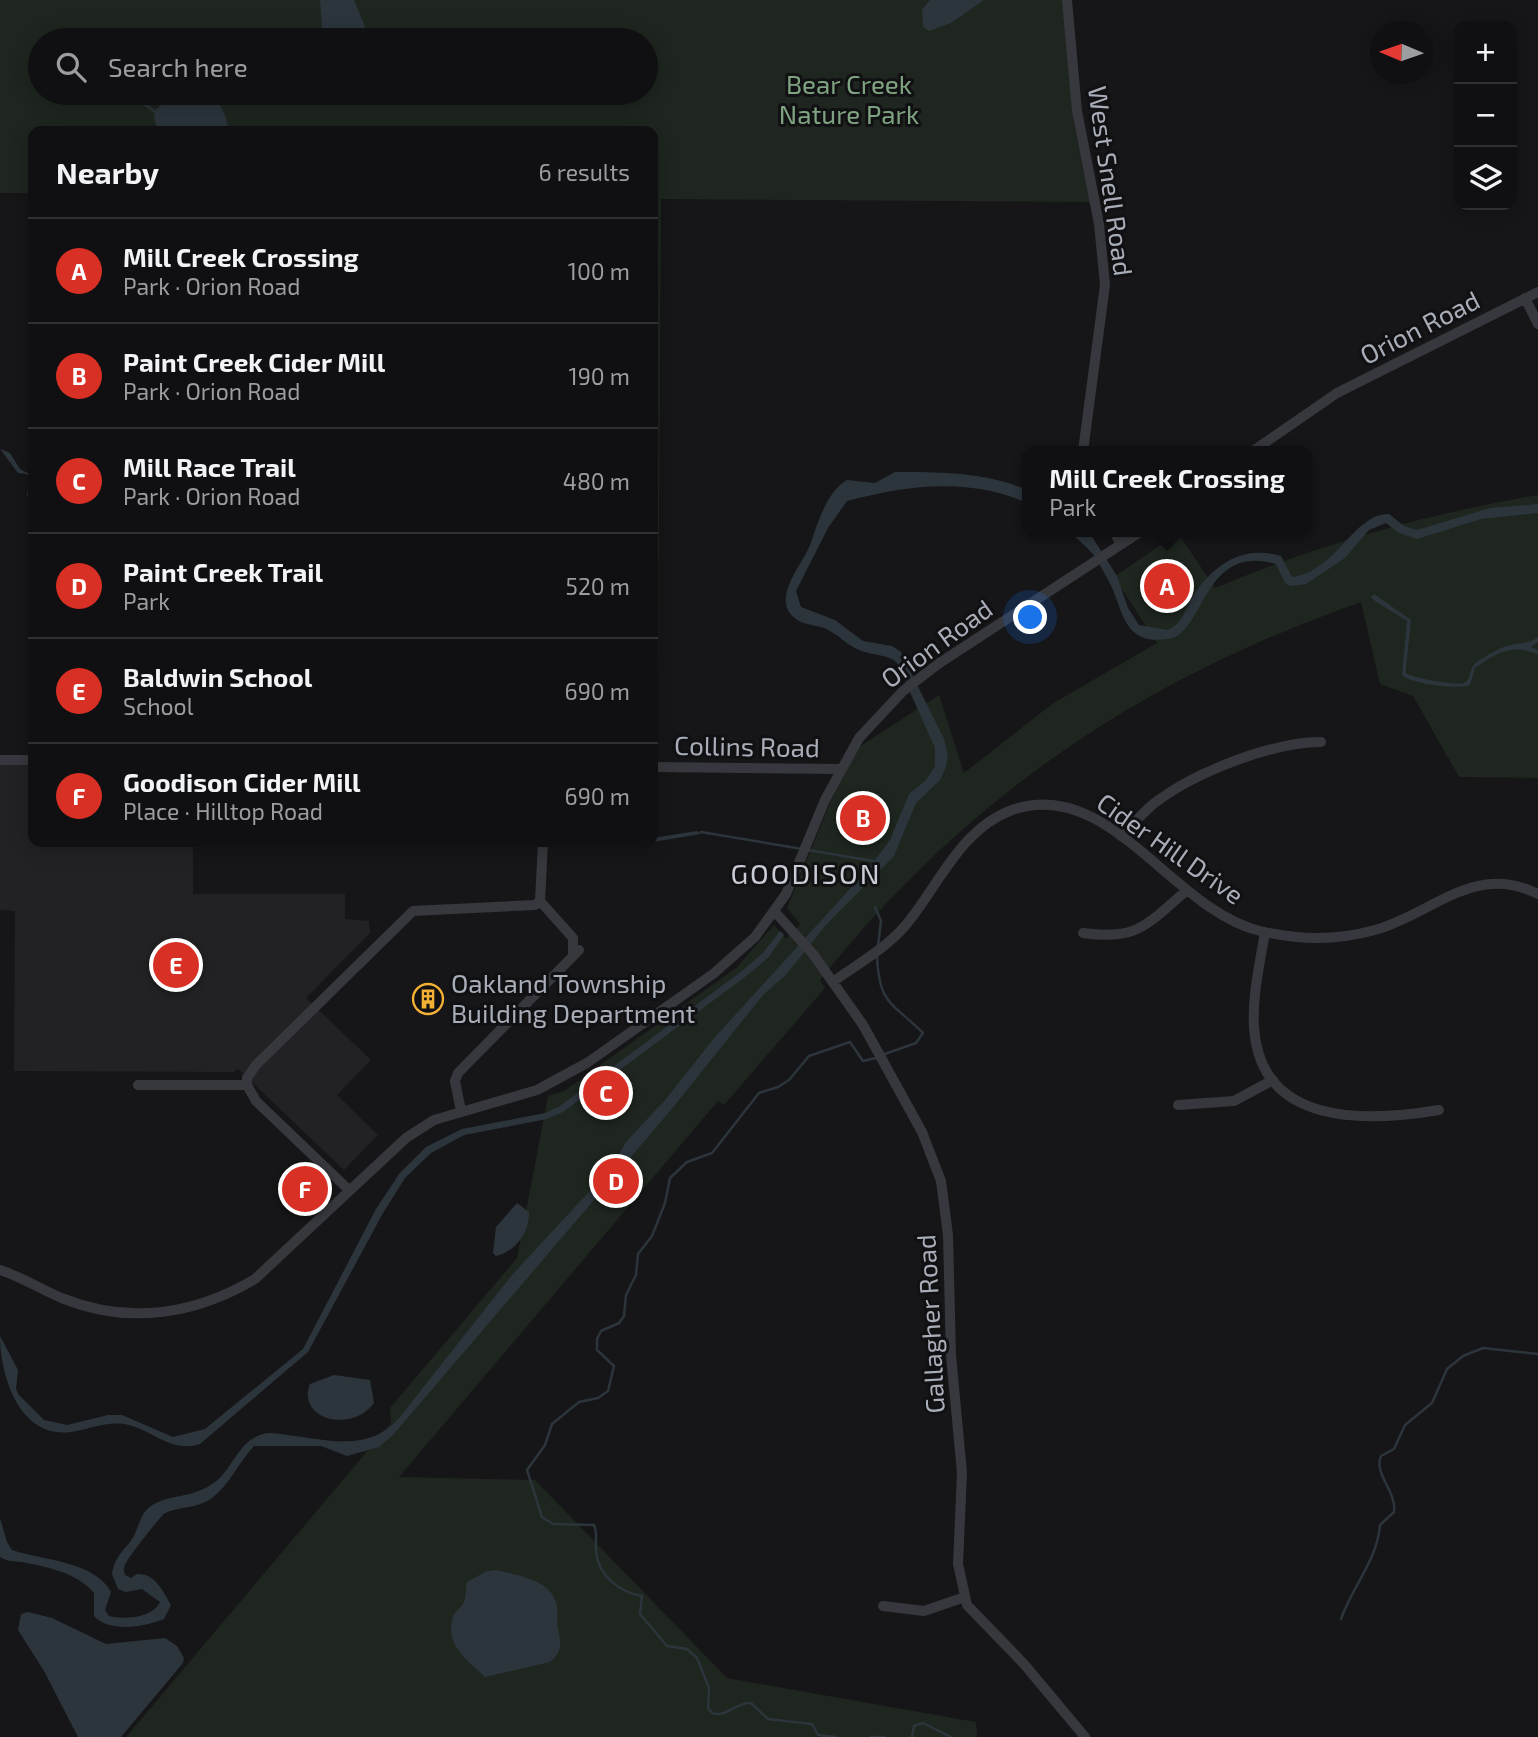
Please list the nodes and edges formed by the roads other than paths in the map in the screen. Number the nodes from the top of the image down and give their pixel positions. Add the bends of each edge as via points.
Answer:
1 (1067, 0) edge
2 (1538, 292) edge
3 (1525, 298) junction
4 (1538, 324) edge
5 (1084, 446) edge
6 (1260, 446) edge
7 (1117, 537) edge
8 (1132, 537) edge
9 (1121, 544) junction
10 (1321, 743) dead end
11 (0, 760) edge
12 (28, 760) edge
13 (658, 767) edge
14 (841, 769) junction
15 (1121, 836) junction
16 (543, 847) edge
17 (1186, 891) junction
18 (1538, 894) edge
19 (540, 901) junction
20 (775, 912) junction
21 (1265, 932) junction
22 (1083, 933) dead end
23 (834, 981) junction
24 (1273, 1080) junction
25 (138, 1085) dead end
26 (247, 1085) junction
27 (1178, 1105) dead end
28 (1439, 1110) dead end
29 (461, 1111) junction
30 (349, 1190) junction
31 (0, 1269) edge
32 (965, 1597) junction
33 (883, 1606) dead end
34 (1085, 1737) edge

1 - 5 street, West Snell Road via 1077,111 1099,224 1105,285
2 - 3 street, Orion Road
3 - 4 street
3 - 6 street, Orion Road via 1337,393
7 - 9 street
8 - 9 street, Orion Road
9 - 14 street, Orion Road via 920,676 859,738
10 - 15 street via 1280,747 1184,783 1157,800
11 - 12 street
13 - 14 street, Collins Road
14 - 20 street, Orion Road
15 - 17 street, Cider Hill Drive
15 - 23 street, Cider Hill Drive via 1088,813 1072,808 1051,805 1012,811 954,857 905,926
16 - 19 street
17 - 21 street, Cider Hill Drive via 1226,918
17 - 22 street via 1129,935
18 - 21 street, Cider Hill Drive via 1524,887 1483,884 1452,892 1376,930 1345,937 1293,939
19 - 26 street via 535,905 413,911 256,1065
19 - 29 street via 573,938 576,952 458,1073 455,1081
20 - 23 street, Gallagher Road
20 - 29 street, Orion Road via 742,951 587,1063 537,1090
21 - 24 street via 1254,1030 1259,1055
23 - 32 street, Gallagher Road via 922,1132 941,1181 962,1474 958,1564
24 - 27 street via 1234,1101
24 - 28 street via 1300,1102 1333,1115 1400,1117
25 - 26 street
26 - 30 street via 256,1101
29 - 30 street, Orion Road via 434,1120 406,1138
30 - 31 street, Orion Road via 256,1279 187,1309 121,1313 66,1299
32 - 33 street via 924,1611
32 - 34 street, Gallagher Road via 976,1616 1024,1664

